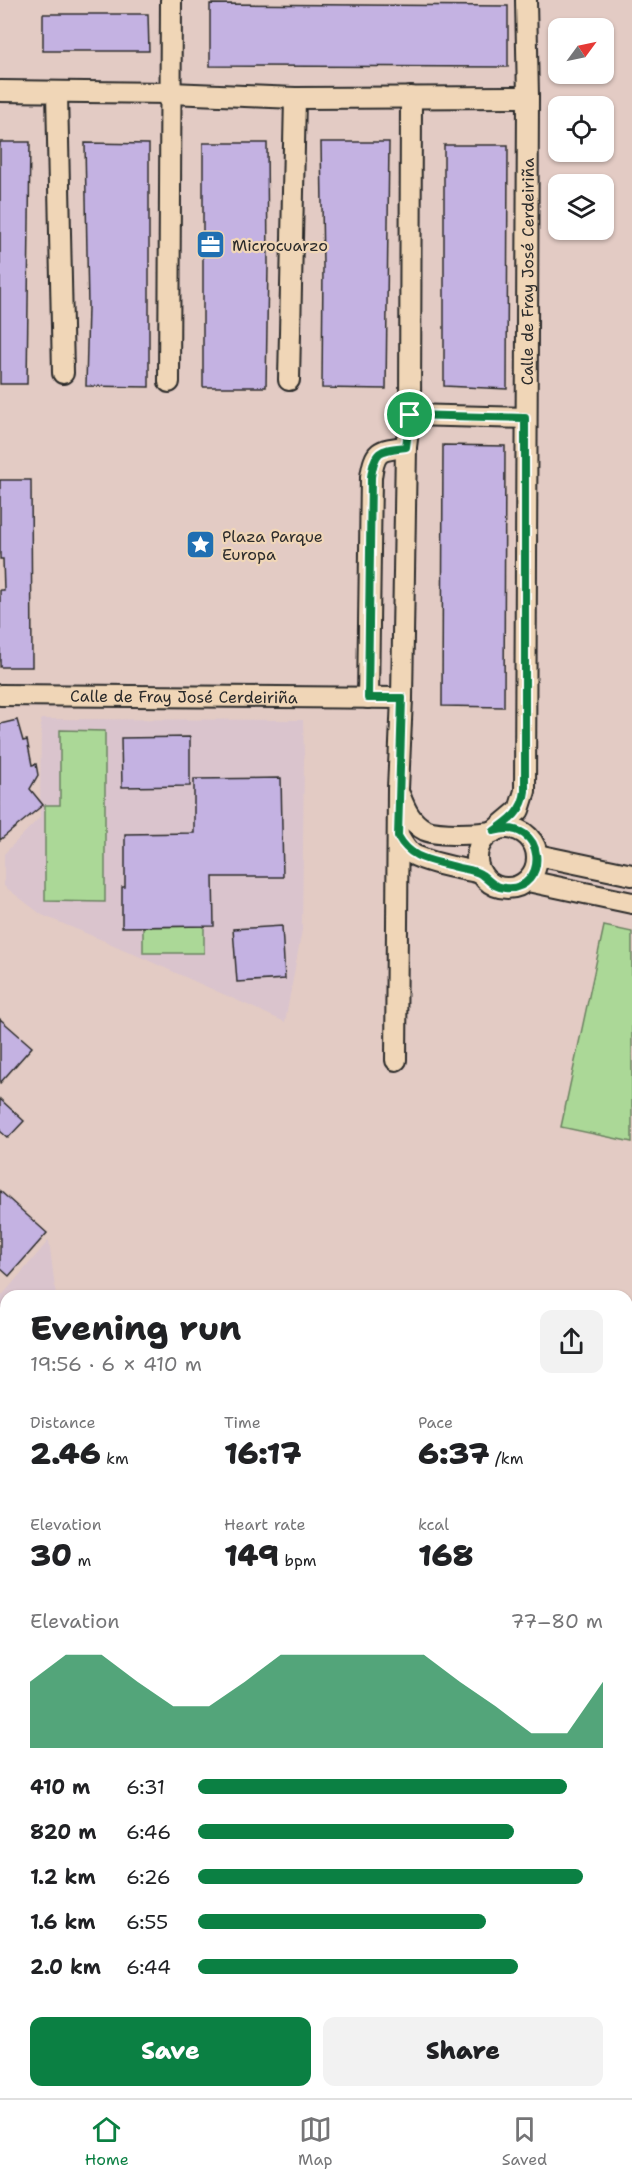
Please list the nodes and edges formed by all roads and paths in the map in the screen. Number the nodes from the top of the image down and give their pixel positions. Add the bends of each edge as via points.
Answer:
1 (171, 0) edge
2 (526, 0) edge
3 (0, 91) edge
4 (57, 93) junction
5 (170, 93) junction
6 (411, 97) junction
7 (528, 97) junction
8 (295, 98) junction
9 (63, 373) dead end
10 (289, 380) dead end
11 (169, 382) dead end
12 (410, 415) junction
13 (525, 418) junction
14 (406, 447) junction
15 (0, 695) edge
16 (368, 698) junction
17 (402, 698) junction
18 (398, 789) junction
19 (494, 831) junction
20 (398, 836) junction
21 (537, 855) junction
22 (481, 873) junction
23 (632, 875) edge
24 (528, 881) junction
25 (632, 903) edge
26 (396, 1060) dead end

1 - 5 street
2 - 7 street, Calle de Fray José Cerdeiriña
3 - 4 street
4 - 5 street
4 - 9 street
5 - 8 street
5 - 11 street
6 - 7 street
6 - 8 street
6 - 12 street
7 - 13 street, Calle de Fray José Cerdeiriña
8 - 10 street
12 - 13 street
12 - 14 street
13 - 19 street, Calle de Fray José Cerdeiriña via 525,791 519,810
14 - 16 street via 379,452 371,477
14 - 17 street
15 - 16 street, Calle de Fray José Cerdeiriña
16 - 17 street, Calle de Fray José Cerdeiriña
17 - 18 street
18 - 19 street via 405,810 426,830 468,835
18 - 20 street
19 - 21 street via 504,828 522,832 530,838
19 - 22 street via 480,845 477,855
20 - 22 street via 412,854
20 - 26 street
21 - 23 street
21 - 24 street via 537,865
22 - 24 street via 502,888
24 - 25 street

